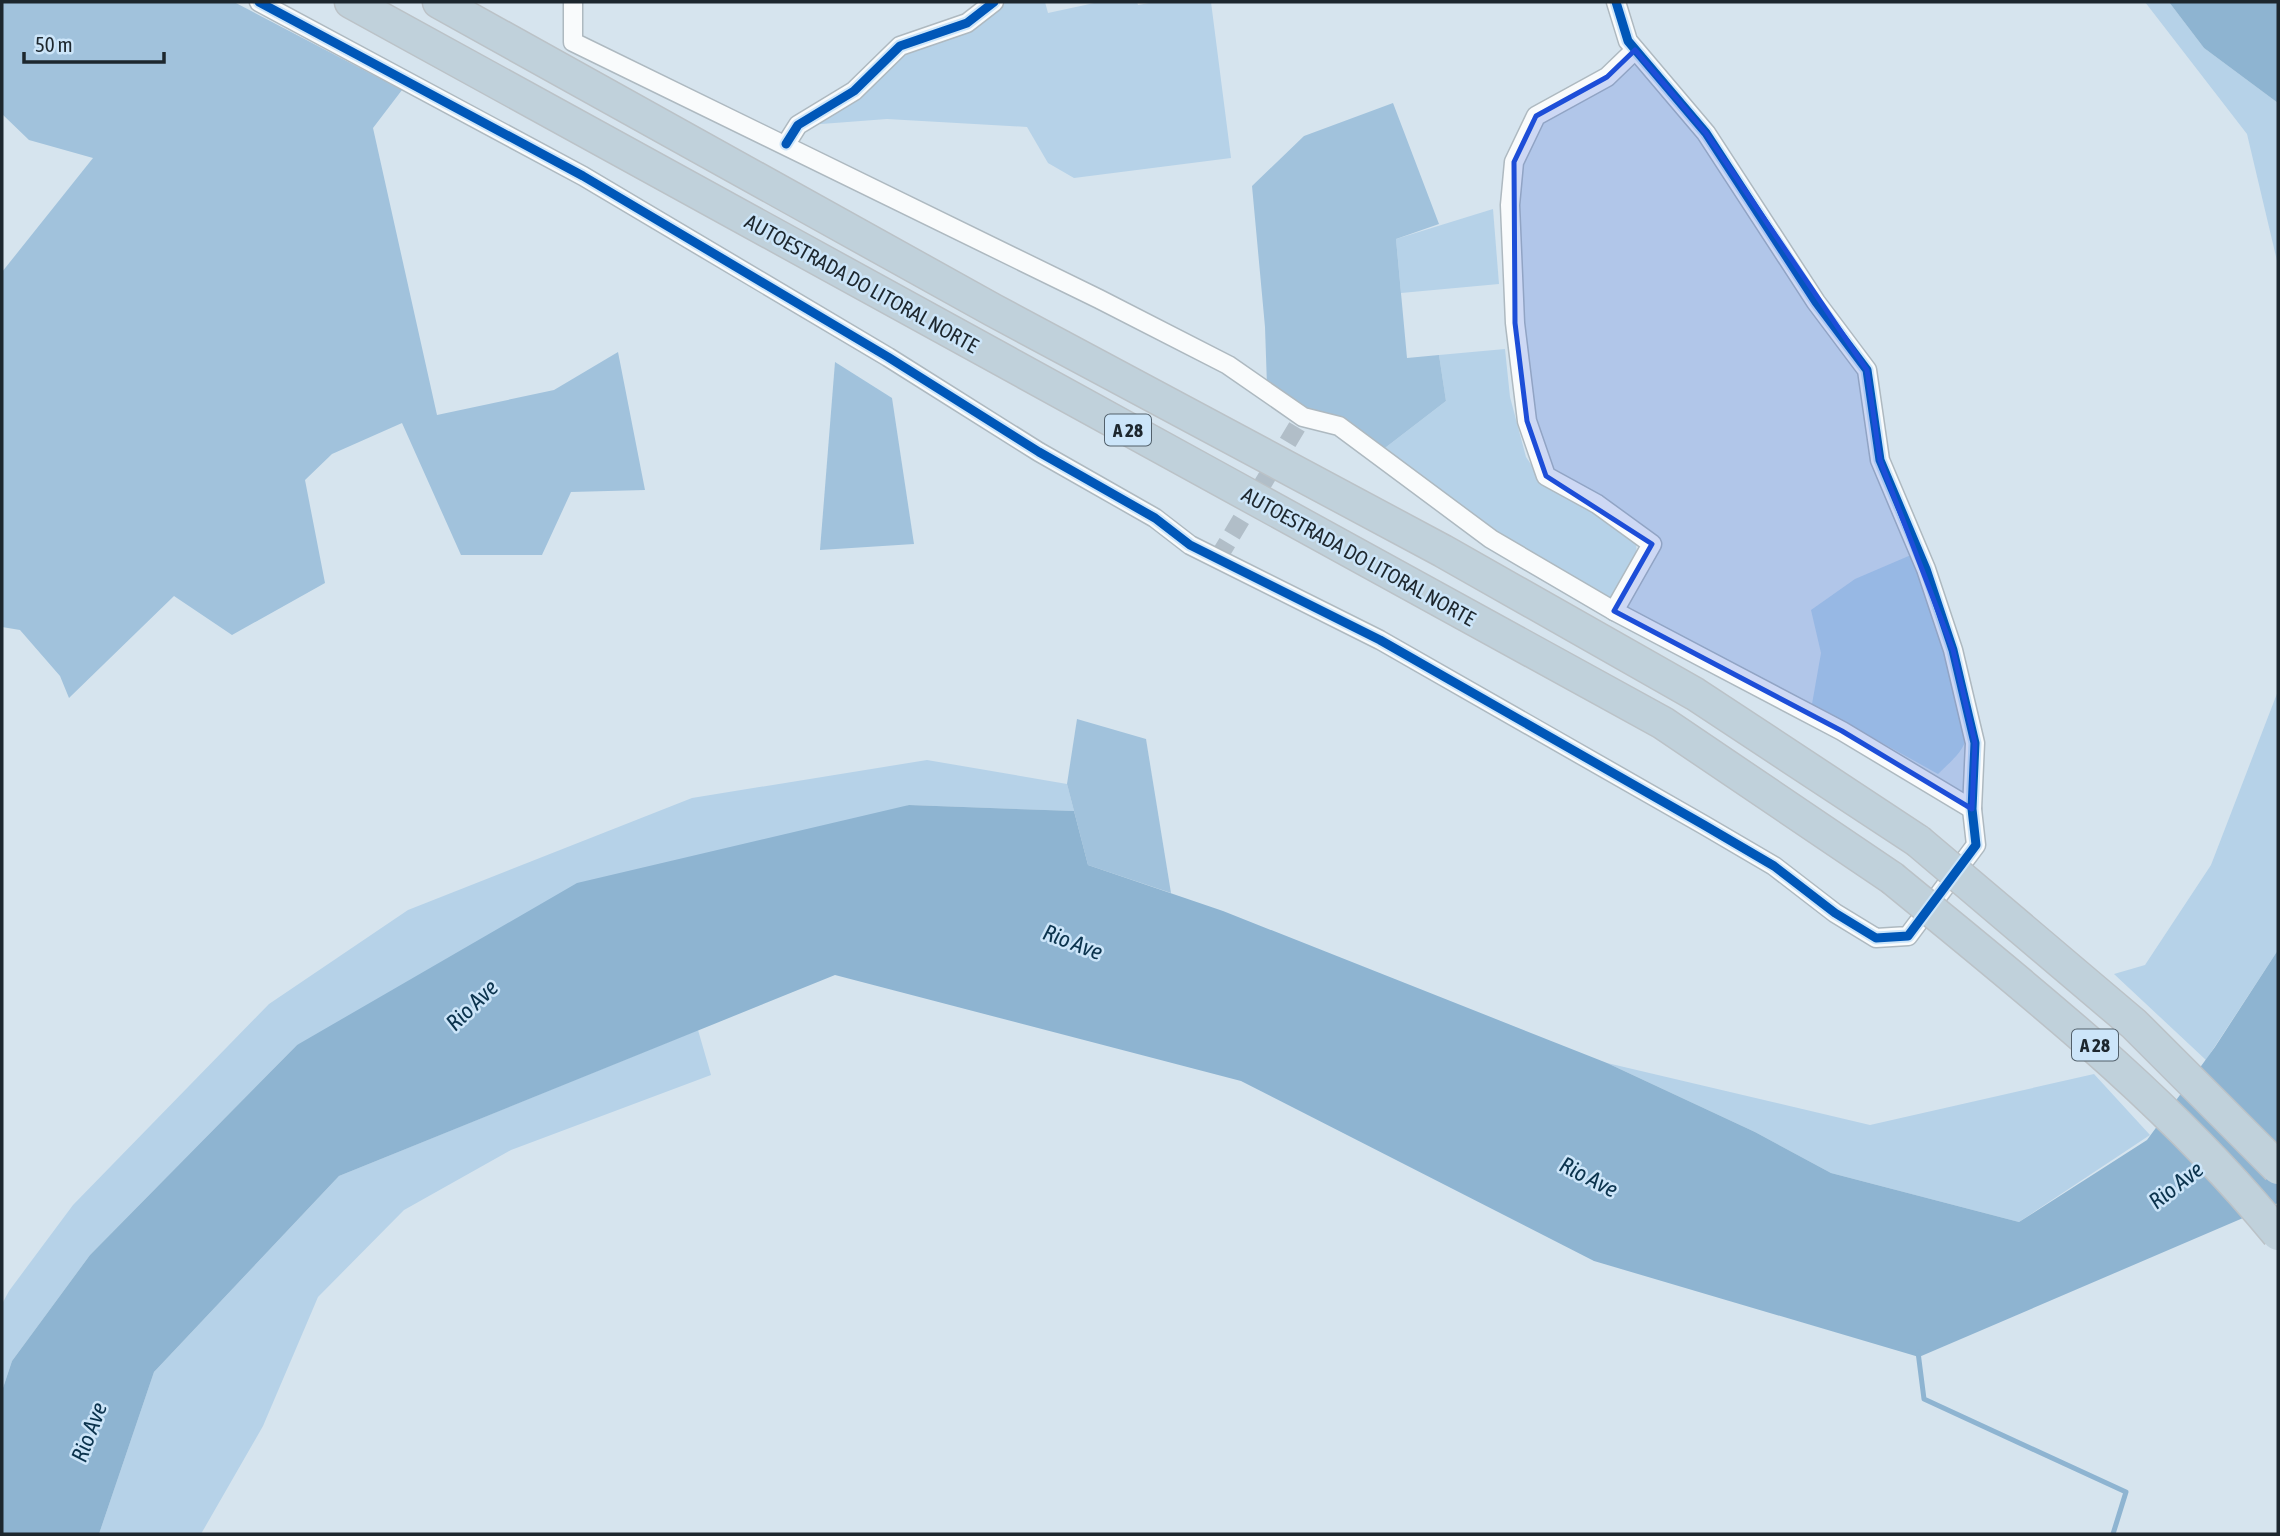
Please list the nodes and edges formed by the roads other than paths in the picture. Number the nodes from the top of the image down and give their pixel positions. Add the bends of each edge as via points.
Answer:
1 (259, 2) edge
2 (351, 2) edge
3 (439, 2) edge
4 (573, 2) edge
5 (994, 2) edge
6 (1616, 2) edge
7 (1635, 50) junction
8 (786, 144) junction
9 (1614, 611) junction
10 (1972, 809) junction
11 (2278, 1168) edge
12 (2278, 1234) edge

1 - 10 street via 583,176 1156,518 1190,545 1380,640 1692,818 1774,866 1835,913 1876,937 1908,936 1916,926 1976,845
2 - 12 highway, AUTOESTRADA DO LITORAL NORTE / A 28, bridge via 1663,723 1892,878 2098,1047
3 - 11 highway, AUTOESTRADA DO LITORAL NORTE / A 28, bridge via 993,310 1443,551 1695,694 1918,841 2134,1024
4 - 8 street via 573,41
5 - 8 street via 967,23 900,46 854,91 798,125
6 - 7 street
7 - 9 street via 1607,77 1536,116 1514,162 1510,205 1515,323 1527,421 1546,476 1597,504 1652,544
7 - 10 street via 1706,133 1816,302 1867,370 1880,460 1926,569 1953,650 1975,743
8 - 9 street via 1228,365 1303,416 1339,426 1452,513
9 - 10 street via 1842,731

